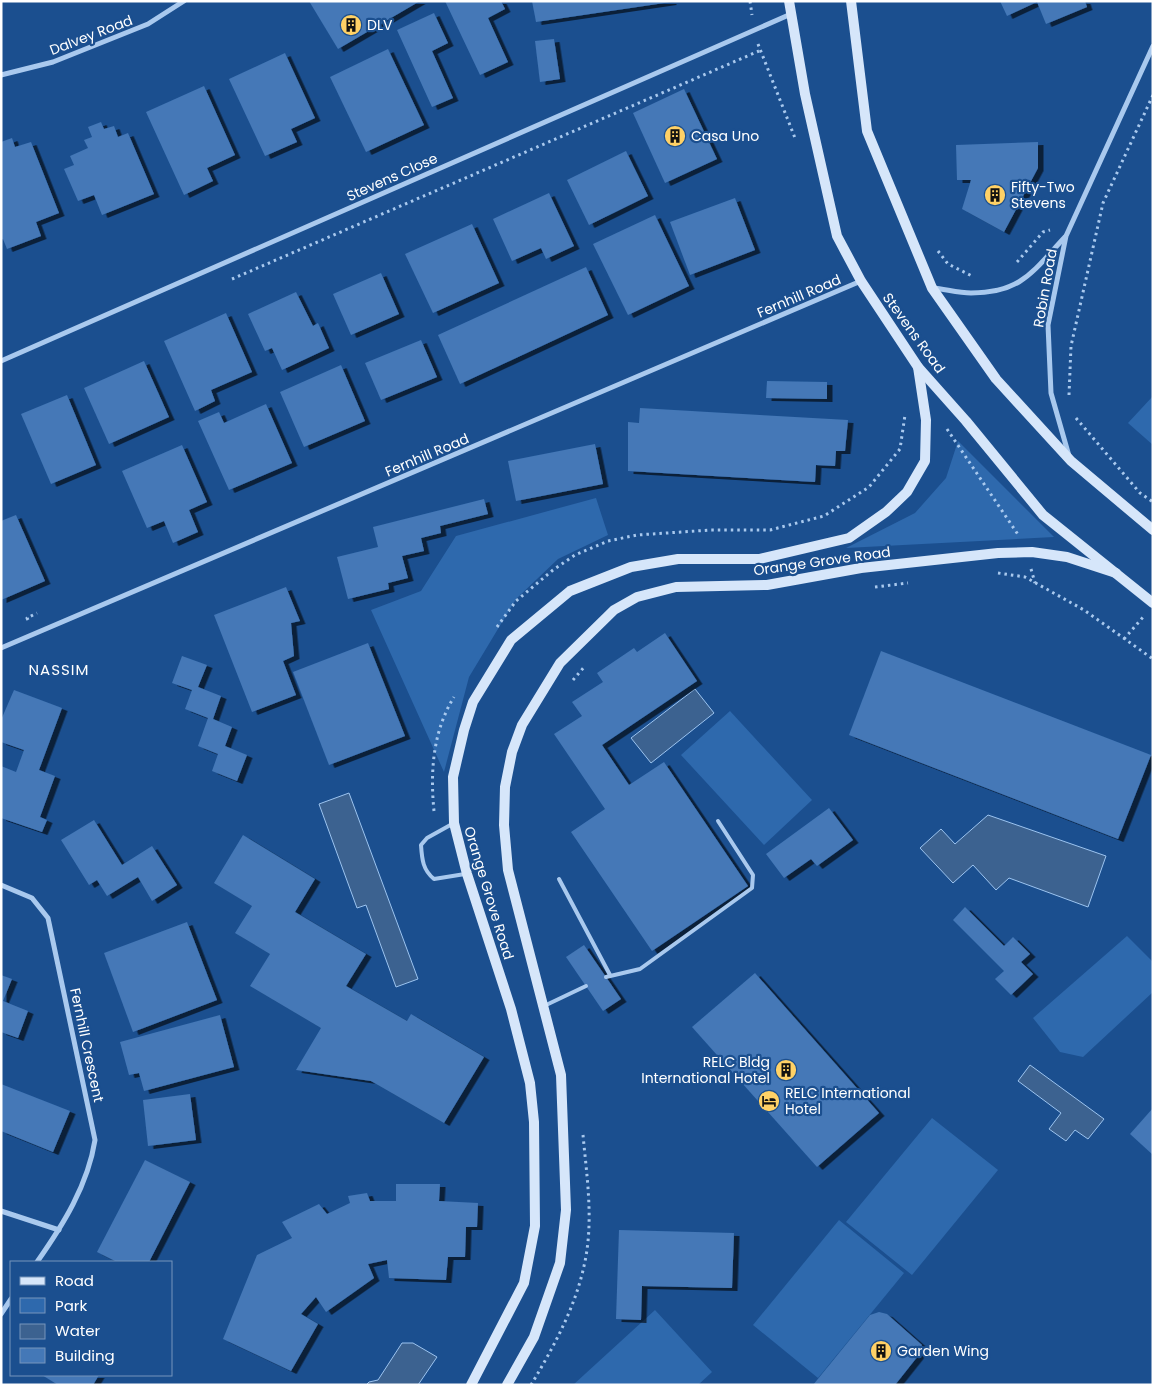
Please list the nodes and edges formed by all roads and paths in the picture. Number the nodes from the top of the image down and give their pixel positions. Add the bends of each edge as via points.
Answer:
1 (184, 1) edge
2 (789, 1) edge
3 (851, 1) edge
4 (791, 14) junction
5 (1153, 46) edge
6 (759, 51) dead end
7 (1, 75) edge
8 (1153, 95) edge
9 (1073, 221) junction
10 (1066, 236) junction
11 (935, 245) dead end
12 (1016, 264) dead end
13 (976, 276) dead end
14 (230, 280) dead end
15 (861, 281) junction
16 (932, 288) junction
17 (1, 361) edge
18 (918, 367) junction
19 (1071, 402) dead end
20 (1073, 410) dead end
21 (906, 413) dead end
22 (1071, 461) junction
23 (1153, 502) edge
24 (1153, 530) edge
25 (995, 572) dead end
26 (1116, 573) junction
27 (912, 582) dead end
28 (867, 587) dead end
29 (1153, 603) edge
30 (1146, 614) dead end
31 (494, 632) dead end
32 (1124, 639) junction
33 (1, 648) edge
34 (1153, 659) edge
35 (588, 664) dead end
36 (569, 684) dead end
37 (459, 688) dead end
38 (718, 822) dead end
39 (454, 823) junction
40 (436, 832) junction
41 (467, 874) junction
42 (559, 879) dead end
43 (1, 885) edge
44 (586, 986) dead end
45 (544, 1006) junction
46 (1, 1211) edge
47 (59, 1230) junction
48 (38, 1261) edge
49 (10, 1300) edge
50 (1, 1314) edge
51 (471, 1385) edge
52 (507, 1385) edge

1 - 7 street, Dalvey Road via 148,24 54,62
2 - 4 street, Stevens Road
3 - 16 street via 867,131
4 - 15 street, Stevens Road via 805,94 837,236
4 - 17 street, Stevens Close
5 - 9 street, Robin Road
6 - 14 path
8 - 19 path via 1103,203 1071,346
9 - 10 street, Robin Road
9 - 12 path via 1043,232
10 - 16 street, Robin Road via 1026,278 1002,291 969,293
10 - 22 street, Robin Road via 1048,325 1051,394
11 - 13 path via 948,264
15 - 18 street, Stevens Road
15 - 33 street, Fernhill Road
16 - 22 street via 996,379
18 - 26 street, Stevens Road via 1044,515
18 - 39 street, Orange Grove Road via 926,420 925,461 907,492 886,512 849,538 759,559 678,559 631,568 570,592 511,640 473,702 464,730 453,777
20 - 23 path via 1076,418 1133,485
21 - 31 path via 900,449 869,486 824,516 770,530 637,535 608,541 575,555 553,570 516,601
22 - 24 street
25 - 32 path via 1025,577 1084,610
26 - 29 street, Stevens Road
26 - 45 street, Orange Grove Road via 1067,557 1032,552 998,553 861,568 768,585 676,587 637,596 614,610 560,663 522,725 512,752 505,787 508,870
27 - 28 path
30 - 32 path
32 - 34 path
35 - 36 path
37 - 40 path via 444,713 433,752
38 - 42 lane via 754,875 752,888 640,969 608,976
39 - 40 lane
39 - 41 street, Orange Grove Road
40 - 41 lane via 421,845 426,872 441,880
41 - 51 street, Orange Grove Road via 511,1009 530,1083 534,1122 535,1226 524,1283
43 - 47 street, Fernhill Crescent via 32,898 48,918 96,1140 91,1166
44 - 45 lane
45 - 52 street, Orange Grove Road via 561,1075 566,1210 560,1263 534,1337
46 - 47 street
47 - 48 street, Fernhill Crescent
49 - 50 street

